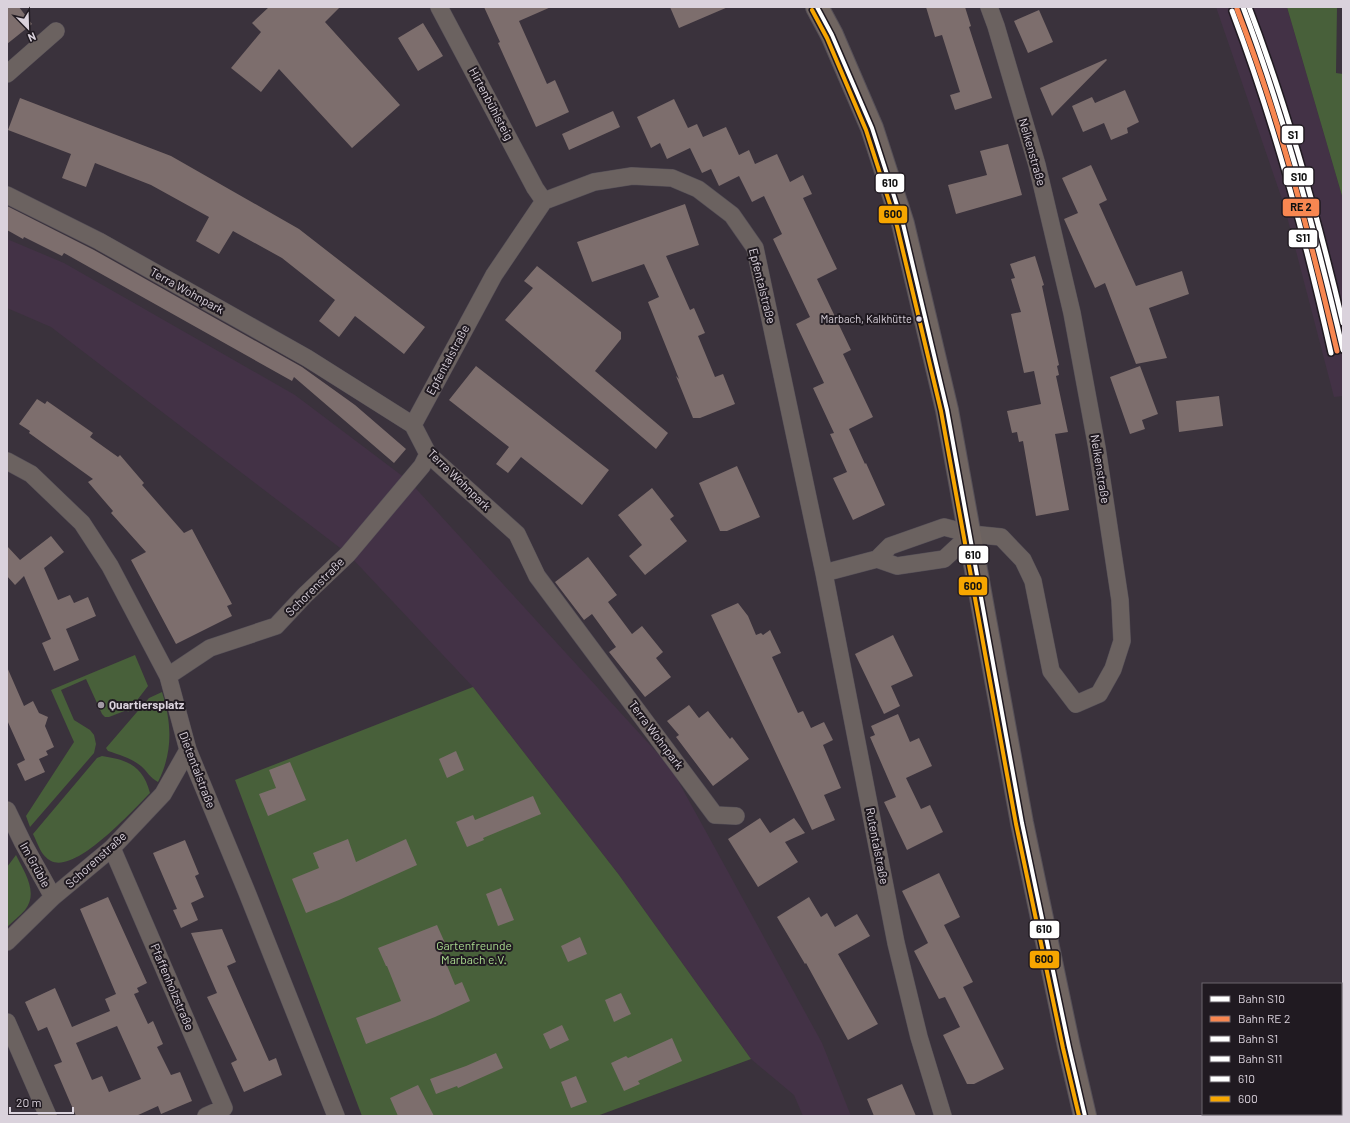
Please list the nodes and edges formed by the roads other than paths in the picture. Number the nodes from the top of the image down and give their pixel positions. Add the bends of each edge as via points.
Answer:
1 (438, 7) edge
2 (817, 7) edge
3 (988, 7) edge
4 (56, 31) dead end
5 (7, 74) edge
6 (7, 195) edge
7 (544, 201) junction
8 (413, 425) junction
9 (428, 454) junction
10 (7, 461) edge
11 (970, 534) junction
12 (878, 559) junction
13 (824, 573) junction
14 (168, 676) junction
15 (188, 750) junction
16 (7, 810) edge
17 (736, 816) dead end
18 (112, 848) junction
19 (53, 898) junction
20 (7, 942) edge
21 (7, 1022) edge
22 (48, 1116) edge
23 (206, 1116) edge
24 (336, 1116) edge
25 (943, 1116) edge
26 (1085, 1116) edge

1 - 7 street, Hirtenbühlsteig
2 - 11 main road via 832,35 872,128 903,224 947,410
3 - 11 street, Nelkenstraße via 996,26 1037,165 1072,313 1097,448 1120,600 1122,641 1113,669 1099,694 1076,704 1051,671 1032,581 1024,560 1001,537
4 - 5 street
6 - 8 street, Terra Wohnpark via 99,241 307,358
7 - 8 street, Epfentalstraße via 494,275
7 - 13 street, Epfentalstraße via 594,182 632,176 672,178 698,189 732,215 755,248
8 - 9 street, Terra Wohnpark
9 - 14 street, Schorenstraße via 422,466 348,554 276,626 210,648
9 - 17 street, Terra Wohnpark via 517,534 537,576 716,815
10 - 14 street, Dietentalstraße via 31,474 82,523 110,566
11 - 12 street via 944,527 890,546
11 - 12 street via 944,559 896,566
11 - 26 main road via 1022,823
12 - 13 street
13 - 25 street, Rutentalstraße via 896,943 919,1037
14 - 15 street, Dietentalstraße
15 - 18 street, Schorenstraße via 163,794
15 - 24 street, Dietentalstraße
16 - 19 street, Im Grüble
18 - 19 street, Schorenstraße
18 - 23 street, Pfaffenholzstraße via 224,1108
19 - 20 street, Schorenstraße
21 - 22 street

